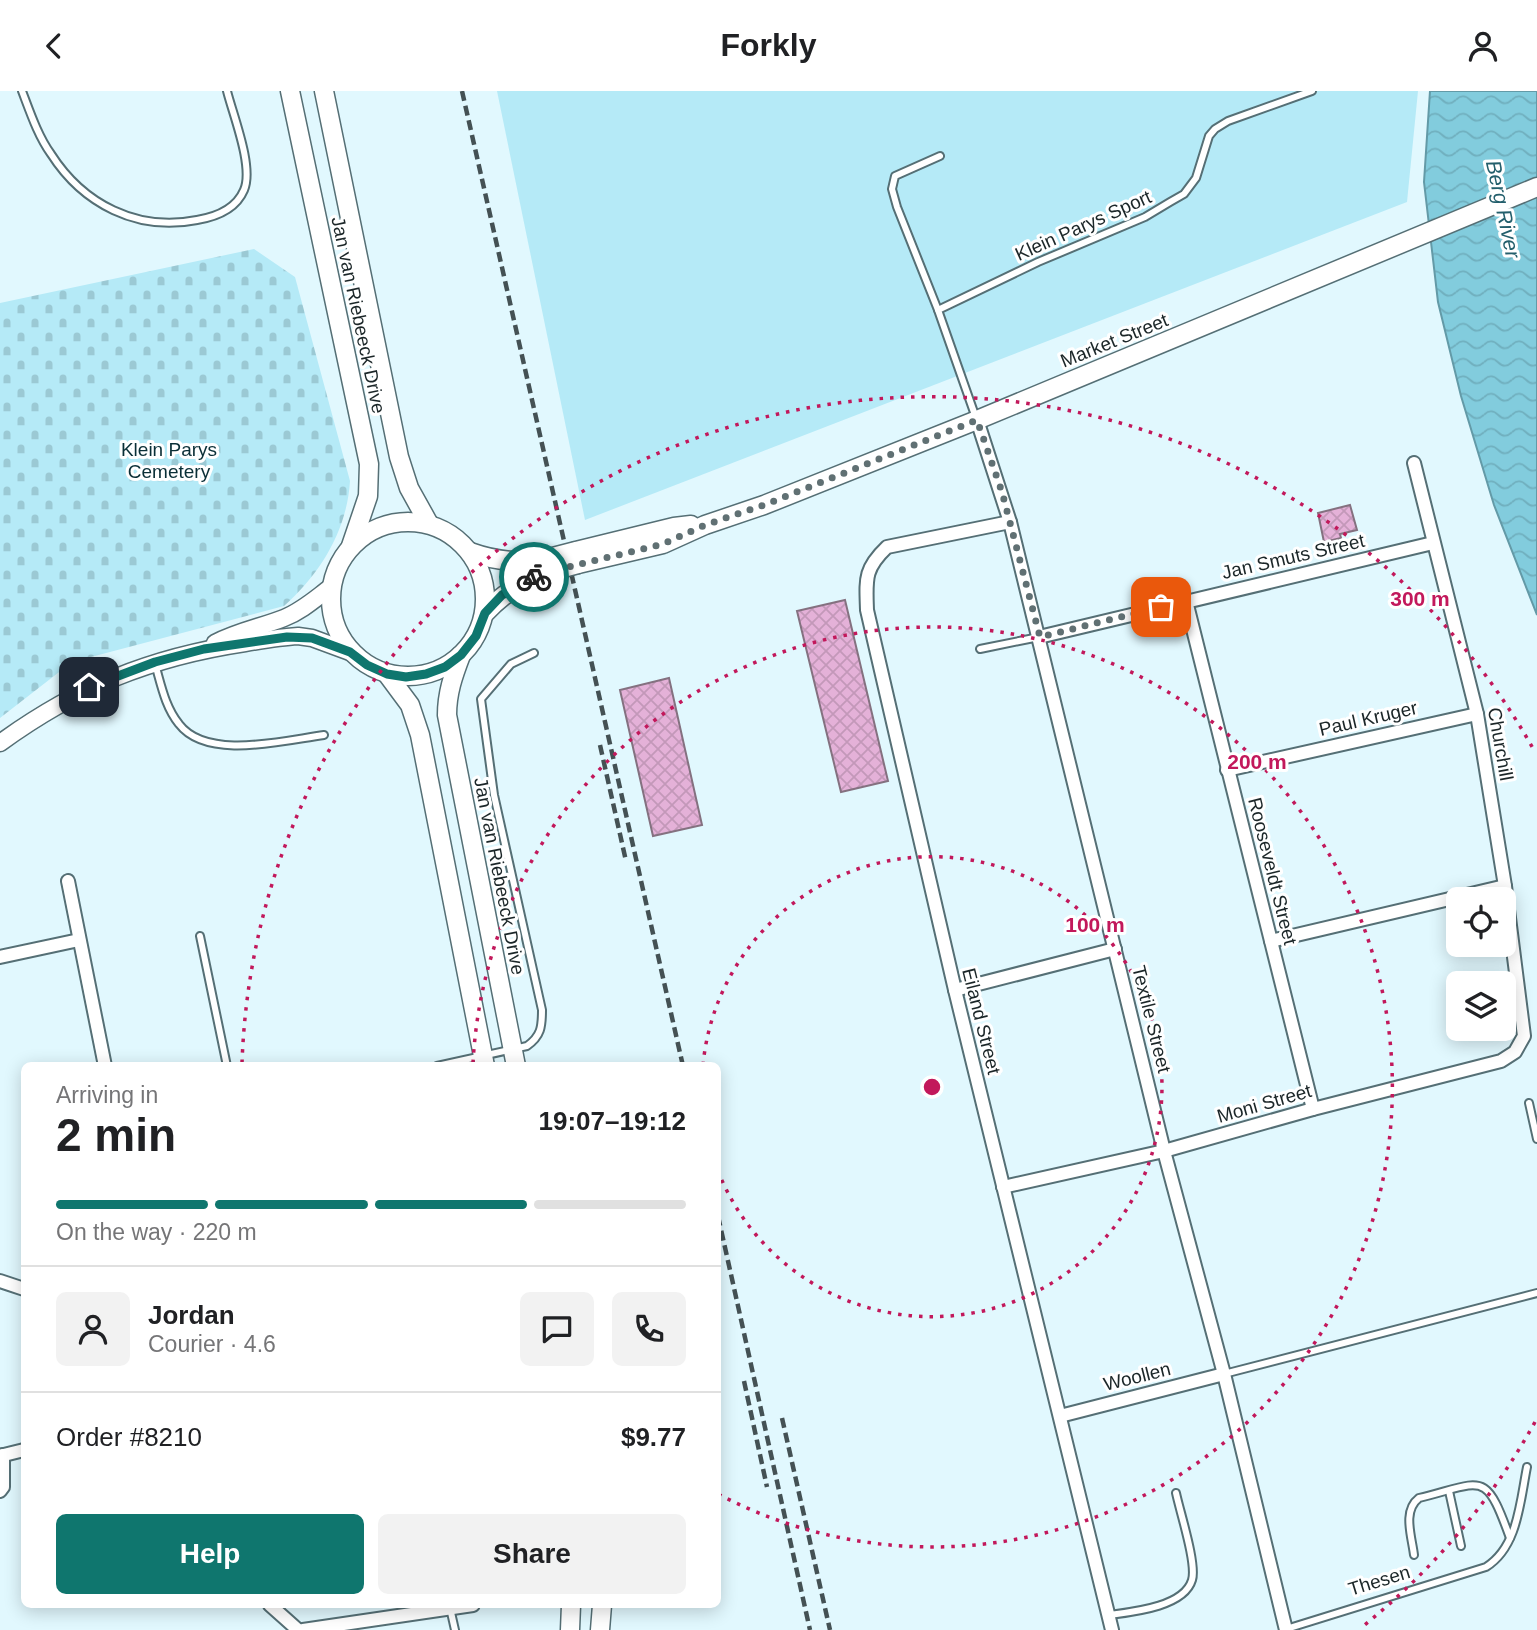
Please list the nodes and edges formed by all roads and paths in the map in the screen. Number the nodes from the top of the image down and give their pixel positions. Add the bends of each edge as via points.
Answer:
1 (22, 91) edge
2 (227, 91) edge
3 (290, 91) edge
4 (324, 91) edge
5 (1312, 91) edge
6 (940, 156) dead end
7 (1537, 187) edge
8 (938, 310) junction
9 (977, 420) junction
10 (1414, 463) dead end
11 (1010, 522) junction
12 (429, 524) junction
13 (1433, 543) junction
14 (351, 546) junction
15 (470, 552) junction
16 (550, 564) junction
17 (331, 587) junction
18 (1186, 601) junction
19 (485, 613) junction
20 (1040, 637) junction
21 (204, 649) junction
22 (980, 649) dead end
23 (350, 652) junction
24 (534, 653) dead end
25 (461, 655) junction
26 (155, 662) junction
27 (387, 674) junction
28 (1477, 713) junction
29 (324, 734) dead end
30 (0, 743) edge
31 (1227, 770) junction
32 (68, 881) dead end
33 (1505, 886) junction
34 (200, 936) dead end
35 (79, 940) junction
36 (1271, 941) junction
37 (1115, 949) junction
38 (0, 957) edge
39 (955, 990) junction
40 (1524, 1036) joint
41 (514, 1057) edge
42 (484, 1061) edge
43 (103, 1062) edge
44 (226, 1062) edge
45 (1529, 1103) dead end
46 (1313, 1109) junction
47 (1537, 1139) edge
48 (1164, 1151) junction
49 (1003, 1187) junction
50 (0, 1281) edge
51 (21, 1288) edge
52 (1537, 1293) edge
53 (1224, 1374) junction
54 (1060, 1416) junction
55 (21, 1451) edge
56 (2, 1455) edge
57 (1527, 1468) dead end
58 (1449, 1490) junction
59 (0, 1491) edge
60 (1176, 1493) dead end
61 (1510, 1538) junction
62 (1461, 1546) dead end
63 (1414, 1555) dead end
64 (274, 1608) edge
65 (438, 1608) edge
66 (450, 1608) edge
67 (572, 1608) edge
68 (602, 1608) edge
69 (1109, 1615) junction
70 (301, 1630) edge
71 (455, 1630) edge
72 (570, 1630) edge
73 (600, 1630) edge
74 (1112, 1630) edge
75 (1285, 1630) edge

1 - 2 lane via 50,153 94,202 141,221 179,224 223,212 244,190 245,159
3 - 14 main road, Jan van Riebeeck Drive via 369,464 368,496
4 - 12 main road, Jan van Riebeeck Drive via 399,457 409,488
5 - 8 lane, Klein Parys Sport via 1215,129 1196,178 1184,194 1145,217
6 - 8 lane via 895,176 892,189
7 - 9 main road, Market Street
8 - 9 lane
9 - 11 street, Textile Street
9 - 16 main road, Market Street, bridge via 663,544
10 - 13 street, Churchill
11 - 20 street, Textile Street
11 - 39 street, Eiland Street via 887,547 872,561 866,581 867,610
12 - 14 main road via 387,524
12 - 15 main road via 459,540
13 - 18 street, Jan Smuts Street
13 - 28 street, Churchill
14 - 17 main road via 334,572
15 - 16 main road, Market Street via 503,562
15 - 19 main road via 481,571
16 - 19 main road, Market Street via 502,595
17 - 21 street via 295,613 231,634
17 - 23 main road via 330,610
18 - 20 street, Jan Smuts Street
18 - 31 street, Rooseveldt Street
19 - 25 main road via 476,636
20 - 22 lane
20 - 37 street, Textile Street
21 - 23 street via 298,636
21 - 26 street
23 - 27 main road
24 - 41 lane via 511,664 481,699 494,795 542,1010 538,1038
25 - 27 main road via 426,674
25 - 41 main road, Jan van Riebeeck Drive via 451,679 447,715
26 - 29 lane via 166,703 180,726 200,740 230,747
26 - 30 street via 89,687
27 - 42 main road via 410,705 420,735
28 - 31 street, Paul Kruger
28 - 33 street, Churchill
31 - 36 street, Rooseveldt Street
32 - 35 street
33 - 36 street
33 - 40 street, Churchill
34 - 44 lane
35 - 38 street
35 - 43 street
36 - 46 street, Rooseveldt Street
37 - 39 street
37 - 48 street, Textile Street
39 - 49 street, Eiland Street
40 - 46 street, Moni Street via 1515,1052 1501,1061
41 - 42 lane
45 - 47 lane
46 - 48 street, Moni Street
48 - 49 street, Moni Street
48 - 53 street, Textile Street
49 - 54 street, Eiland Street
50 - 51 street
52 - 53 lane
53 - 54 street, Woollen
53 - 75 street, Textile Street
54 - 69 street, Eiland Street
55 - 56 street
56 - 59 street
57 - 61 lane
58 - 61 lane via 1474,1484 1490,1491
58 - 62 lane
58 - 63 lane via 1419,1498 1408,1510
60 - 69 lane via 1193,1566 1192,1581 1174,1599
61 - 75 lane, Thesen via 1505,1552 1486,1567
64 - 70 street
65 - 70 street
66 - 71 lane
67 - 72 main road
68 - 73 main road
69 - 74 street, Eiland Street

